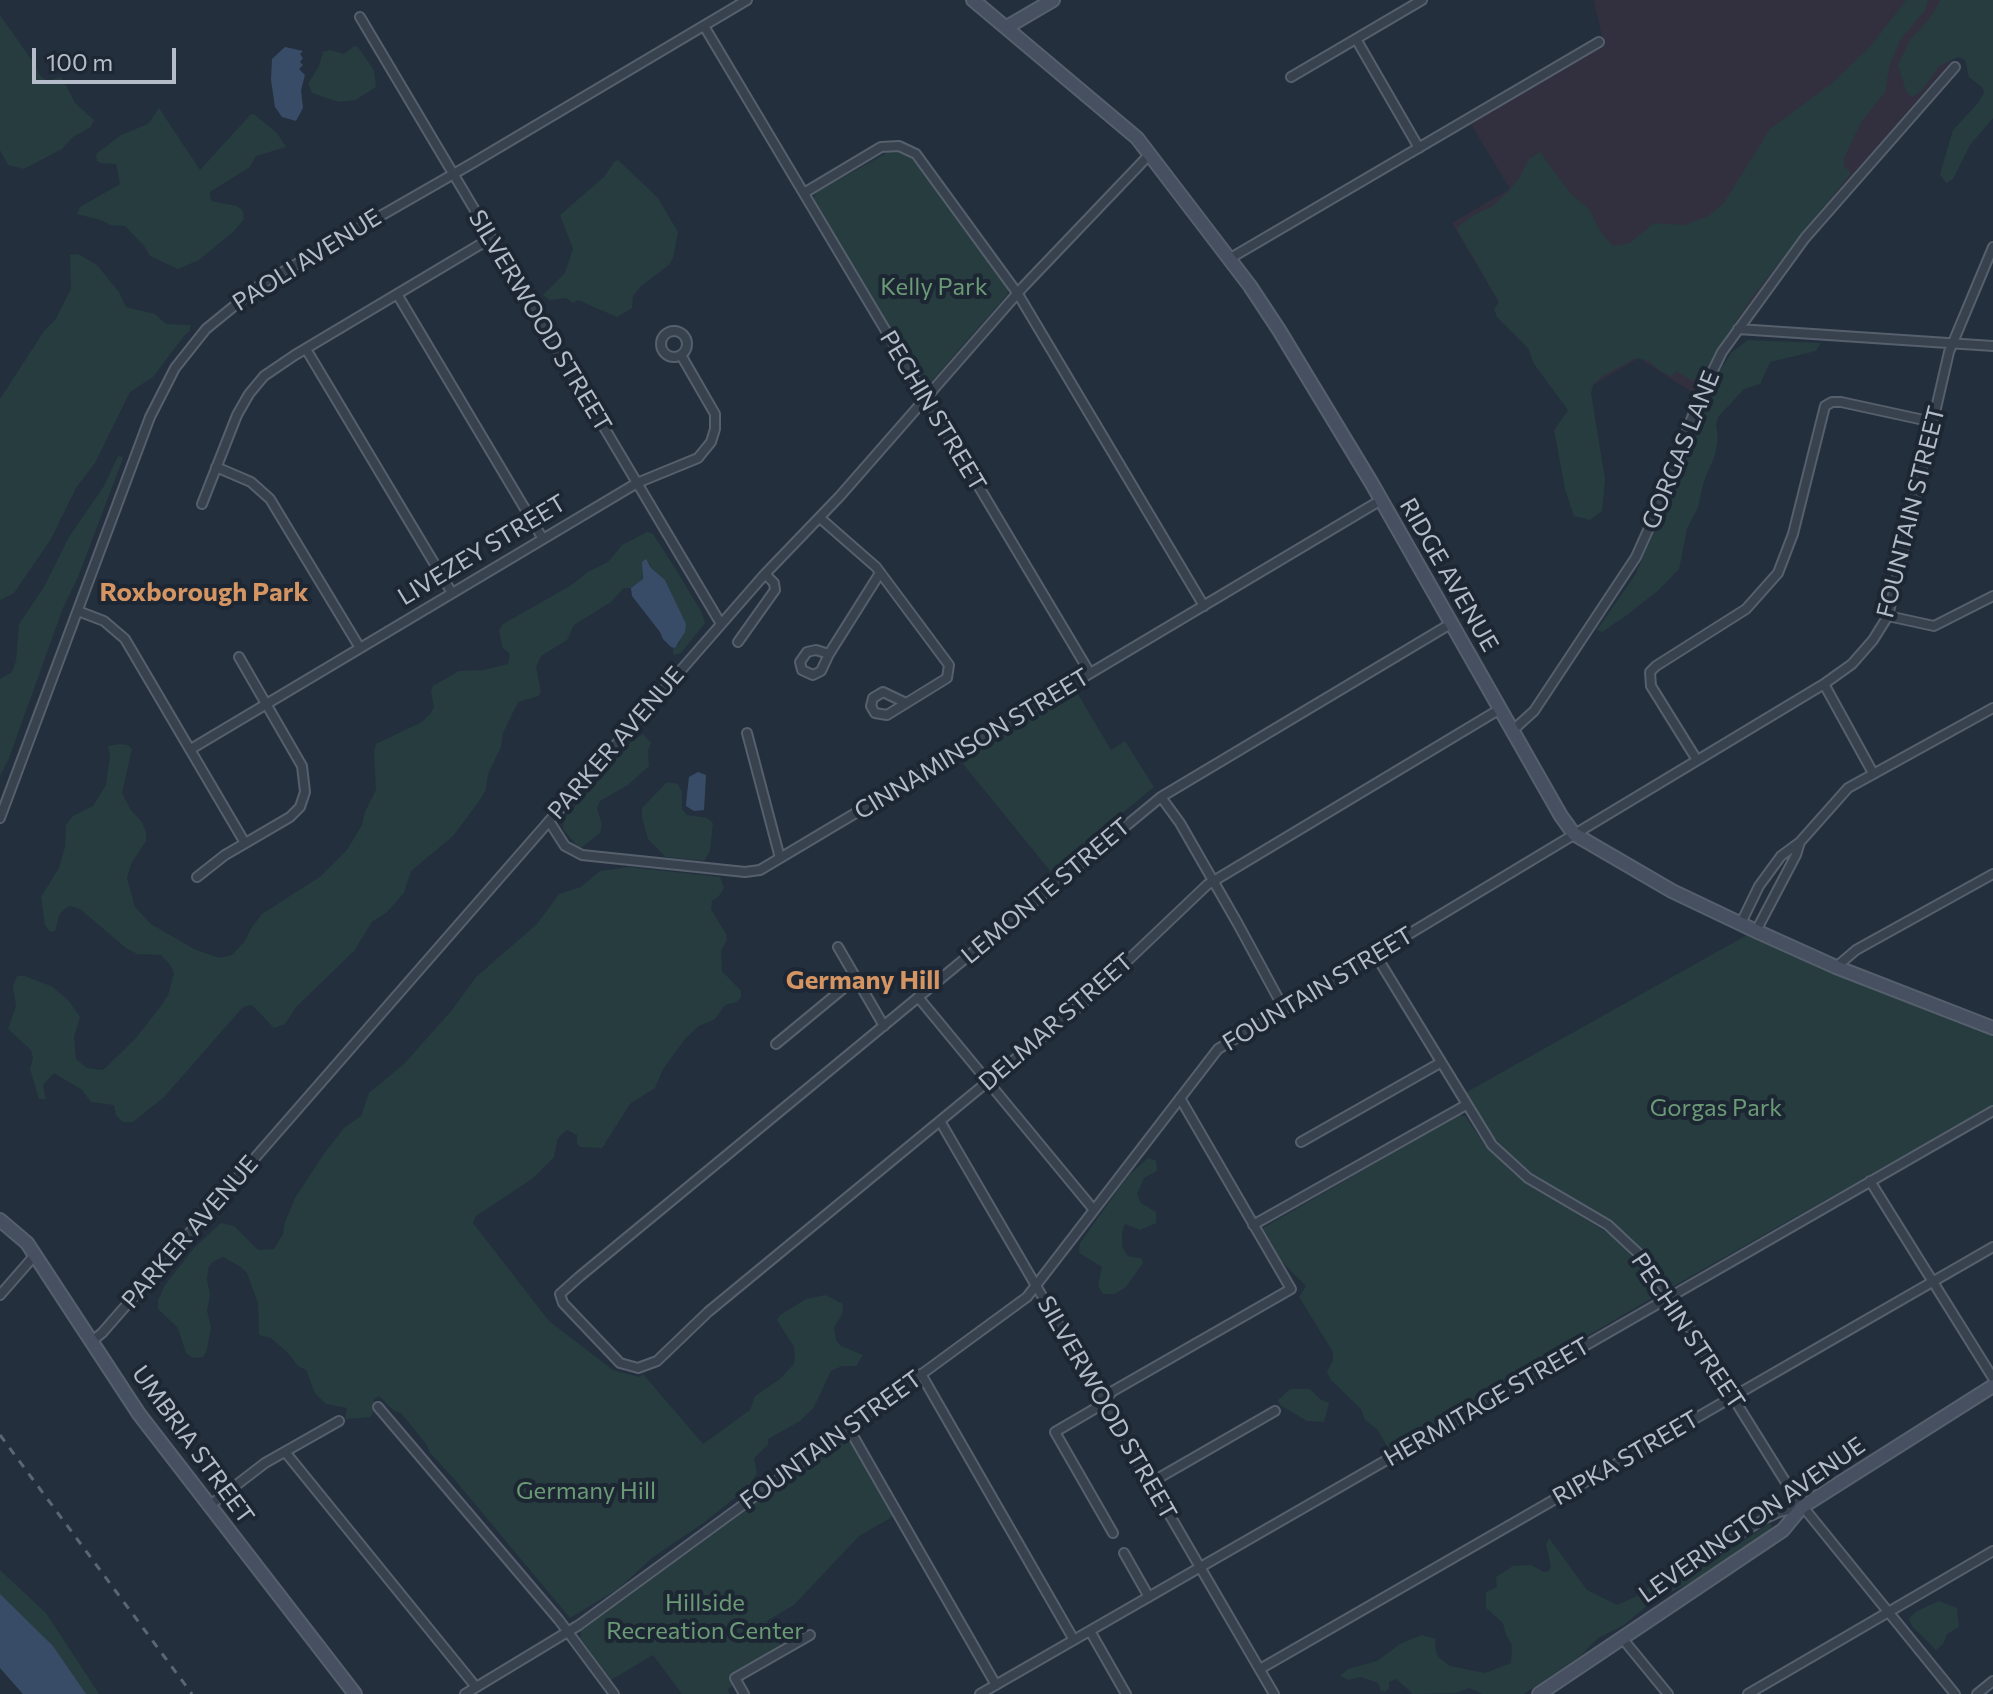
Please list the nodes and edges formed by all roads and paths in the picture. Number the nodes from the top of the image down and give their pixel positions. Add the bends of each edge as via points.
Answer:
1 (747, 0) edge
2 (973, 0) edge
3 (1053, 0) edge
4 (1422, 0) edge
5 (360, 17) dead end
6 (704, 26) junction
7 (1007, 27) junction
8 (1356, 39) junction
9 (1599, 42) dead end
10 (1955, 67) dead end
11 (1291, 77) dead end
12 (1419, 148) junction
13 (1150, 154) junction
14 (454, 173) junction
15 (804, 193) junction
16 (491, 238) junction
17 (1993, 247) edge
18 (1229, 259) junction
19 (397, 294) junction
20 (1018, 294) junction
21 (1738, 329) junction
22 (1952, 342) junction
23 (1993, 346) edge
24 (306, 349) junction
25 (681, 355) dead end
26 (926, 399) junction
27 (1933, 422) junction
28 (216, 467) junction
29 (637, 483) junction
30 (1381, 500) junction
31 (202, 504) dead end
32 (820, 518) junction
33 (543, 539) junction
34 (880, 573) junction
35 (765, 574) junction
36 (452, 593) junction
37 (1993, 596) edge
38 (1204, 606) junction
39 (78, 611) junction
40 (1888, 616) junction
41 (1452, 623) junction
42 (721, 624) junction
43 (738, 642) dead end
44 (360, 648) junction
45 (829, 654) dead end
46 (239, 657) dead end
47 (1090, 673) junction
48 (1824, 684) junction
49 (906, 703) dead end
50 (266, 704) junction
51 (1993, 708) edge
52 (1500, 709) junction
53 (1512, 731) junction
54 (747, 733) dead end
55 (191, 749) junction
56 (1697, 760) junction
57 (1873, 773) junction
58 (1161, 797) junction
59 (0, 818) edge
60 (549, 821) junction
61 (1574, 834) junction
62 (1800, 842) junction
63 (245, 843) junction
64 (780, 858) junction
65 (1993, 874) edge
66 (197, 877) dead end
67 (1212, 881) junction
68 (1741, 923) junction
69 (1756, 931) junction
70 (838, 947) dead end
71 (1375, 954) junction
72 (1836, 967) junction
73 (856, 978) junction
74 (918, 997) junction
75 (1284, 1009) junction
76 (884, 1026) junction
77 (1993, 1028) edge
78 (776, 1044) dead end
79 (1440, 1063) junction
80 (988, 1081) junction
81 (1180, 1098) junction
82 (1466, 1105) junction
83 (1993, 1111) edge
84 (940, 1121) junction
85 (1301, 1142) dead end
86 (1870, 1181) junction
87 (1094, 1210) junction
88 (0, 1220) edge
89 (1253, 1225) junction
90 (1993, 1247) edge
91 (35, 1255) junction
92 (1932, 1282) junction
93 (1036, 1286) junction
94 (0, 1295) edge
95 (1670, 1297) junction
96 (92, 1341) junction
97 (638, 1368) joint
98 (921, 1374) junction
99 (1993, 1378) edge
100 (1993, 1386) edge
101 (1732, 1397) junction
102 (1103, 1401) junction
103 (378, 1407) dead end
104 (1275, 1411) dead end
105 (339, 1421) dead end
106 (848, 1427) junction
107 (286, 1453) junction
108 (1150, 1483) junction
109 (209, 1506) junction
110 (1802, 1507) junction
111 (1113, 1533) dead end
112 (1993, 1551) edge
113 (1124, 1553) dead end
114 (1200, 1567) junction
115 (1674, 1575) dead end
116 (1149, 1597) junction
117 (1888, 1612) junction
118 (1090, 1631) junction
119 (568, 1632) junction
120 (810, 1635) dead end
121 (1622, 1638) junction
122 (1074, 1640) junction
123 (1260, 1669) junction
124 (1993, 1681) edge
125 (996, 1685) junction
126 (476, 1687) junction
127 (355, 1694) edge
128 (465, 1694) edge
129 (614, 1694) edge
130 (744, 1694) edge
131 (980, 1694) edge
132 (1126, 1694) edge
133 (1274, 1694) edge
134 (1539, 1694) edge
135 (1668, 1694) edge
136 (1748, 1694) edge
137 (1955, 1694) edge
138 (1977, 1694) edge

1 - 6 street, PAOLI AVENUE
2 - 7 main road, RIDGE AVENUE
3 - 7 main road
4 - 8 street
5 - 14 street, SILVERWOOD STREET
6 - 14 street, PAOLI AVENUE
6 - 15 street, PECHIN STREET
7 - 13 main road, RIDGE AVENUE
8 - 11 street
8 - 12 street
9 - 12 street
10 - 21 street, GORGAS LANE via 1805,238
12 - 18 street
13 - 18 main road, RIDGE AVENUE
13 - 20 street, PARKER AVENUE
14 - 16 street, SILVERWOOD STREET
14 - 39 street, PAOLI AVENUE via 260,285 194,343 150,417
15 - 20 street via 876,149 888,145 910,150
15 - 26 street, PECHIN STREET
16 - 19 street
16 - 29 street, SILVERWOOD STREET
17 - 22 street, FOUNTAIN STREET
18 - 30 main road, RIDGE AVENUE via 1279,330
19 - 24 street
19 - 33 street
20 - 26 street, PARKER AVENUE
20 - 38 street
21 - 22 street
21 - 53 street, GORGAS LANE via 1708,378 1636,557 1534,711
22 - 23 street
22 - 27 street, FOUNTAIN STREET
24 - 28 street via 273,369 249,394
24 - 36 street
25 - 29 street, LIVEZEY STREET via 712,406 714,436 693,462
26 - 32 street, PARKER AVENUE
26 - 47 street, PECHIN STREET
27 - 40 street, FOUNTAIN STREET
27 - 56 street via 1837,401 1821,413 1791,542 1773,580 1746,609 1649,675
28 - 31 street
28 - 44 street via 251,482 270,499
29 - 33 street, LIVEZEY STREET
29 - 42 street, SILVERWOOD STREET
30 - 38 street, CINNAMINSON STREET
30 - 41 main road, RIDGE AVENUE
32 - 34 street
32 - 35 street, PARKER AVENUE
33 - 36 street, LIVEZEY STREET
34 - 45 street
34 - 49 street via 949,668 947,678
35 - 42 street, PARKER AVENUE
35 - 43 street via 775,590
36 - 44 street, LIVEZEY STREET
37 - 40 street via 1934,626
38 - 47 street, CINNAMINSON STREET
39 - 55 street via 104,621 125,639
39 - 59 street, PAOLI AVENUE
40 - 48 street, FOUNTAIN STREET via 1862,654
41 - 52 main road, RIDGE AVENUE
41 - 58 street, LEMONTE STREET
42 - 60 street, PARKER AVENUE
44 - 50 street, LIVEZEY STREET
46 - 50 street
47 - 64 street, CINNAMINSON STREET
48 - 56 street, FOUNTAIN STREET
48 - 57 street
50 - 55 street, LIVEZEY STREET
50 - 63 street via 302,766 305,792 290,817
51 - 57 street
52 - 53 main road, RIDGE AVENUE
52 - 67 street, DELMAR STREET
53 - 61 main road, RIDGE AVENUE
54 - 64 street
55 - 63 street
56 - 61 street, FOUNTAIN STREET
57 - 62 street via 1840,795
58 - 67 street
58 - 74 street, LEMONTE STREET
60 - 64 street, CINNAMINSON STREET via 568,850 592,857 745,872
60 - 96 street, PARKER AVENUE
61 - 68 main road, RIDGE AVENUE via 1672,891
61 - 71 street, FOUNTAIN STREET
62 - 68 street via 1787,849 1765,877
62 - 69 street
63 - 66 street
65 - 72 street via 1856,950
67 - 75 street
67 - 80 street, DELMAR STREET via 1096,992
68 - 69 main road, RIDGE AVENUE
69 - 72 main road, RIDGE AVENUE
70 - 73 street
71 - 75 street, FOUNTAIN STREET
71 - 79 street, PECHIN STREET
72 - 77 main road, RIDGE AVENUE
73 - 76 street
73 - 78 street
74 - 76 street, LEMONTE STREET
74 - 80 street
75 - 81 street, FOUNTAIN STREET via 1218,1049
76 - 97 street, LEMONTE STREET via 560,1294 571,1315 612,1357
79 - 82 street, PECHIN STREET
79 - 85 street
80 - 84 street, DELMAR STREET
80 - 87 street
81 - 87 street, FOUNTAIN STREET
81 - 89 street
82 - 89 street
82 - 95 street, PECHIN STREET via 1511,1164 1620,1235
83 - 86 street, HERMITAGE STREET
84 - 93 street, SILVERWOOD STREET
84 - 97 street, DELMAR STREET via 708,1312 664,1356
86 - 92 street
86 - 95 street, HERMITAGE STREET
87 - 93 street, FOUNTAIN STREET
88 - 91 main road, UMBRIA STREET
89 - 102 street via 1291,1289
90 - 92 street, RIPKA STREET
91 - 94 street
91 - 96 main road, UMBRIA STREET
92 - 99 street
92 - 101 street, RIPKA STREET
93 - 98 street, FOUNTAIN STREET
93 - 102 street, SILVERWOOD STREET
95 - 101 street, PECHIN STREET
95 - 114 street, HERMITAGE STREET
96 - 109 main road, UMBRIA STREET
98 - 106 street, FOUNTAIN STREET
98 - 122 street
100 - 110 main road, LEVERINGTON AVENUE
101 - 110 street, PECHIN STREET
101 - 123 street, RIPKA STREET
102 - 108 street, SILVERWOOD STREET
102 - 111 street via 1055,1432
103 - 119 street
104 - 108 street
105 - 107 street
106 - 119 street, FOUNTAIN STREET
106 - 125 street
107 - 109 street
107 - 126 street
108 - 114 street, SILVERWOOD STREET
109 - 127 main road, UMBRIA STREET
110 - 115 street via 1766,1518
110 - 117 street, PECHIN STREET
110 - 121 main road, LEVERINGTON AVENUE via 1783,1530
112 - 117 street
113 - 116 street
114 - 116 street, HERMITAGE STREET
114 - 123 street, SILVERWOOD STREET
116 - 118 street, HERMITAGE STREET
117 - 136 street
117 - 137 street, PECHIN STREET
118 - 122 street, HERMITAGE STREET
118 - 132 street
119 - 126 street, FOUNTAIN STREET
119 - 129 street
120 - 130 street via 735,1678
121 - 134 main road, LEVERINGTON AVENUE
121 - 135 street
122 - 125 street, HERMITAGE STREET
123 - 133 street, SILVERWOOD STREET
124 - 138 street
125 - 131 street, HERMITAGE STREET
126 - 128 street, FOUNTAIN STREET

